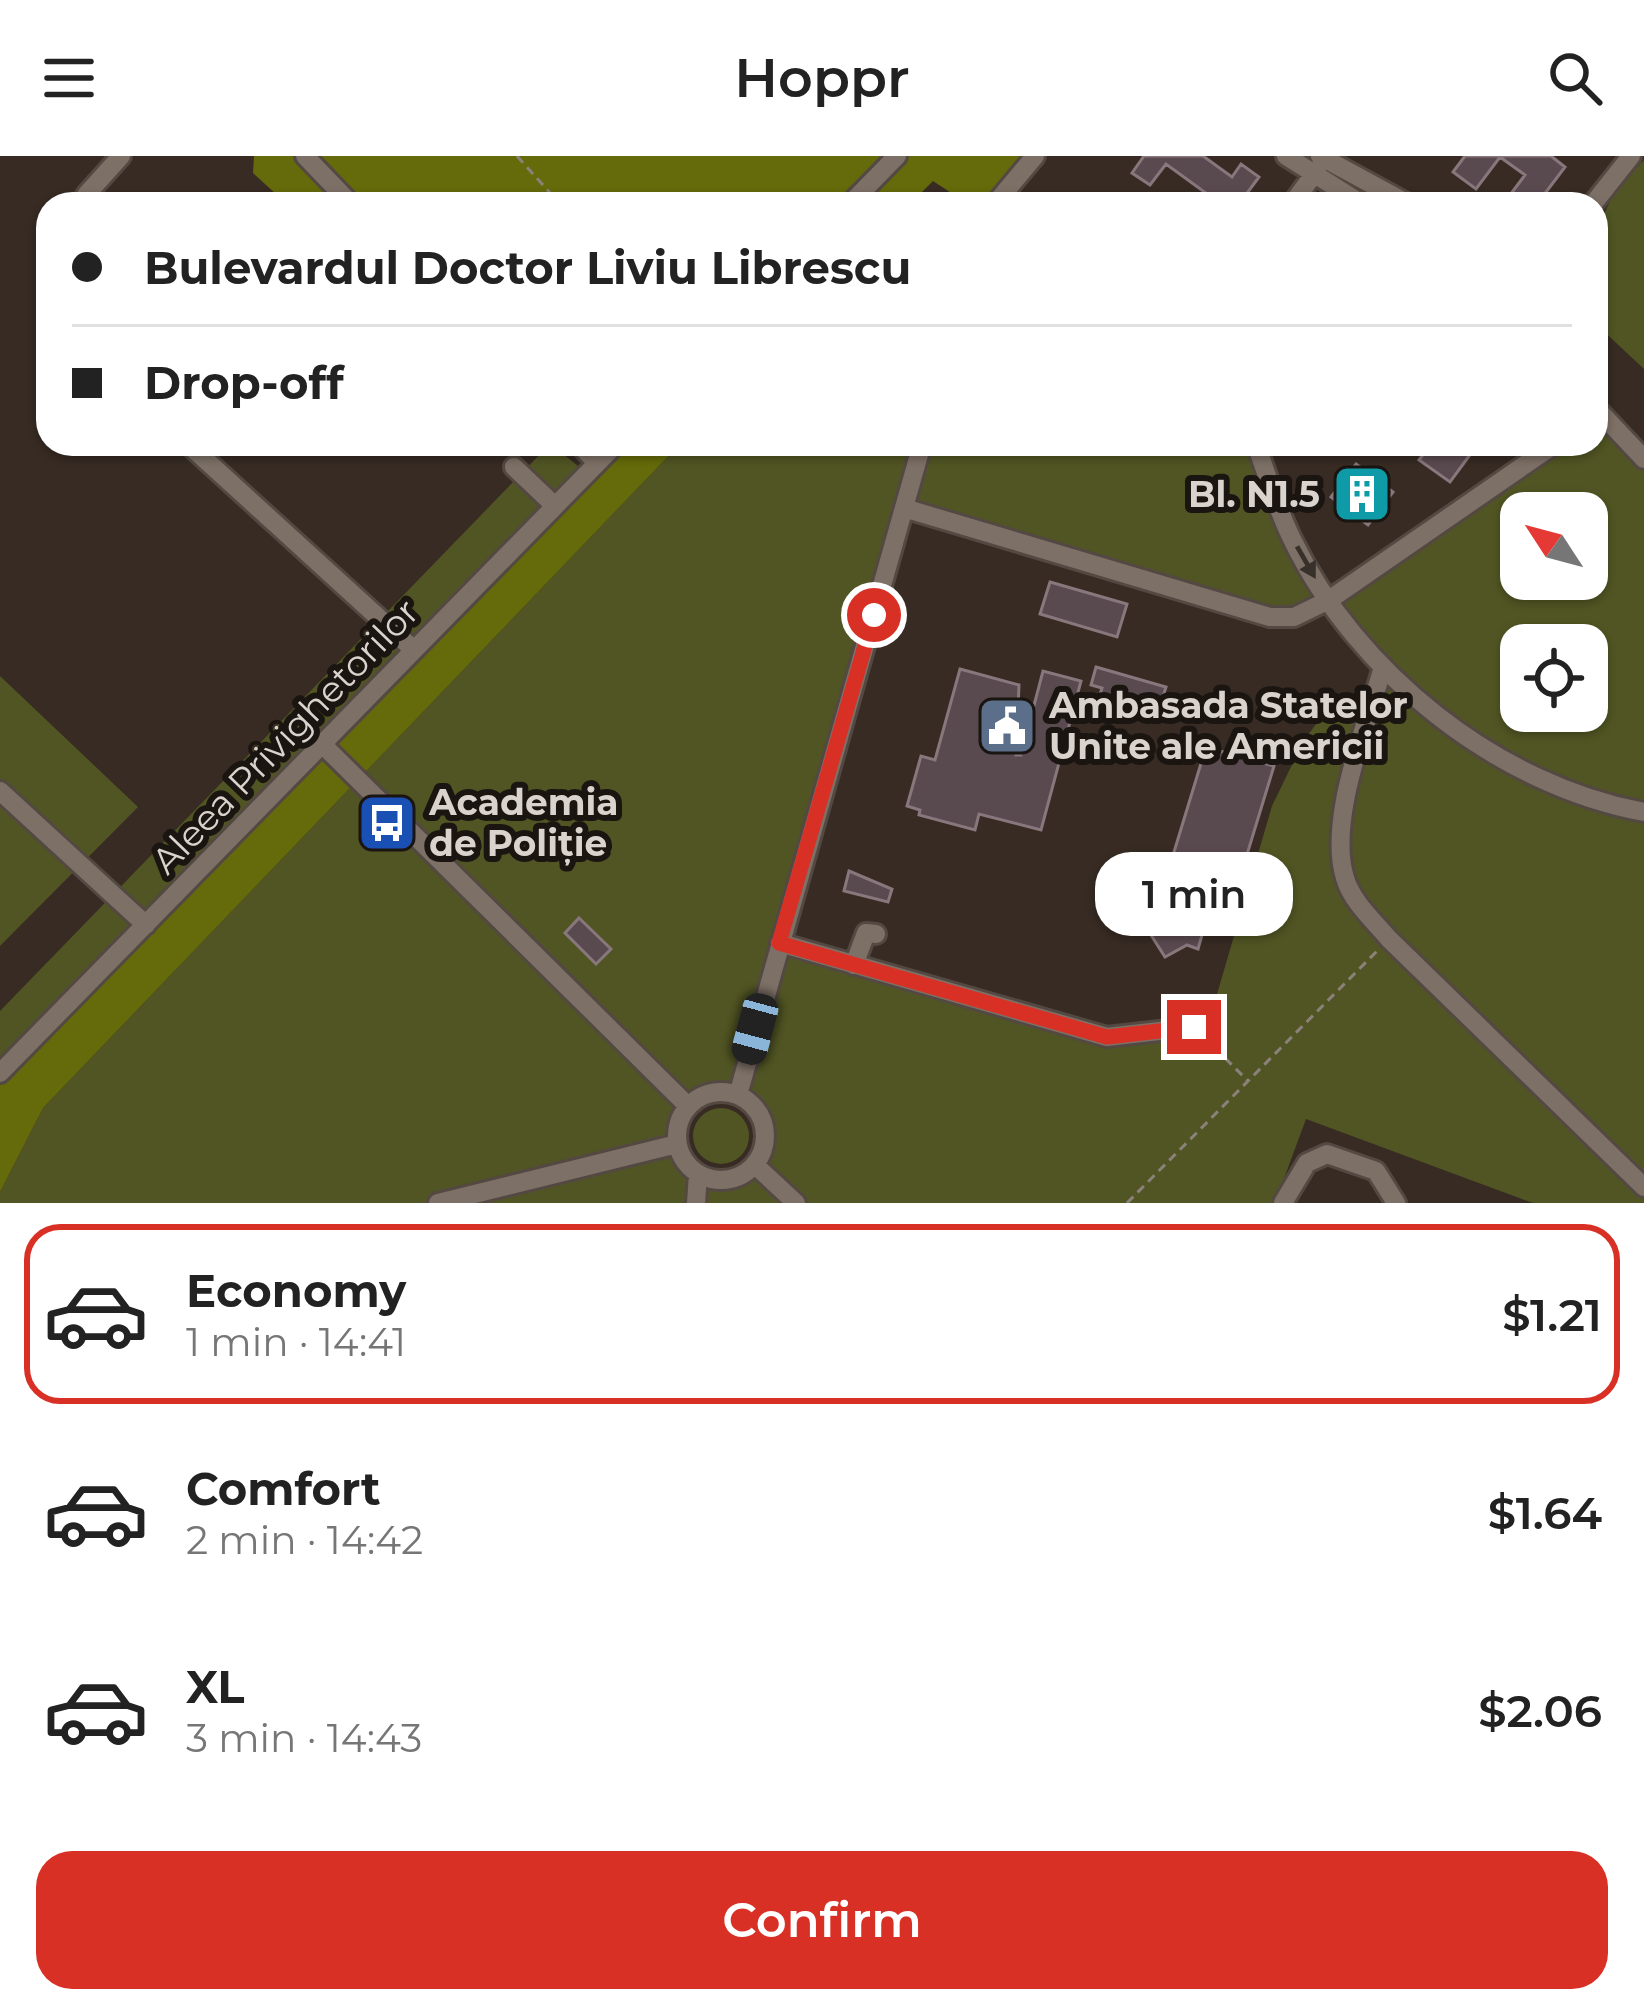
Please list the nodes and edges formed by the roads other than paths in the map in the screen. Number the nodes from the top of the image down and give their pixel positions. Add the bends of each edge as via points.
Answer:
1 (121, 156) edge
2 (305, 156) edge
3 (897, 156) edge
4 (1035, 156) edge
5 (1286, 156) edge
6 (1631, 156) edge
7 (1321, 162) edge
8 (87, 192) edge
9 (339, 192) edge
10 (862, 192) edge
11 (1005, 192) edge
12 (1300, 192) edge
13 (1350, 192) edge
14 (1383, 192) edge
15 (1602, 192) edge
16 (1608, 423) edge
17 (201, 456) edge
18 (590, 456) edge
19 (604, 456) edge
20 (919, 456) edge
21 (1261, 456) edge
22 (1538, 456) edge
23 (1644, 459) edge
24 (597, 463) junction
25 (514, 467) dead end
26 (555, 506) junction
27 (904, 508) junction
28 (1329, 600) junction
29 (414, 650) junction
30 (1383, 667) junction
31 (323, 746) junction
32 (0, 791) edge
33 (1644, 812) edge
34 (146, 925) junction
35 (876, 934) dead end
36 (779, 943) junction
37 (854, 965) junction
38 (1194, 1027) road end
39 (0, 1073) edge
40 (738, 1095) junction
41 (688, 1106) junction
42 (677, 1144) junction
43 (755, 1165) junction
44 (698, 1174) junction
45 (722, 1180) junction
46 (1644, 1187) edge
47 (438, 1203) edge
48 (696, 1203) edge
49 (710, 1203) edge
50 (796, 1203) edge
51 (1283, 1203) edge
52 (1396, 1203) edge

1 - 8 street
2 - 9 street
3 - 10 street
4 - 11 street
5 - 7 street
6 - 15 street
7 - 12 street
7 - 13 street
7 - 14 street
16 - 23 street
17 - 29 street
18 - 24 street
19 - 24 street, Aleea Privighetorilor
20 - 27 street
21 -> 28 street via 1292,538
22 - 28 street
24 - 26 street, Aleea Privighetorilor
25 - 26 street
26 - 29 street, Aleea Privighetorilor
27 - 28 street via 1270,617 1294,617
27 - 36 street
28 - 30 street
29 - 31 street, Aleea Privighetorilor
30 - 33 street via 1484,747
30 - 46 street via 1340,855 1352,895
31 - 34 street, Aleea Privighetorilor
31 - 41 street
32 - 34 street
34 - 39 street, Aleea Privighetorilor
35 - 37 street via 861,940
36 - 37 street
36 - 40 street
37 - 38 street via 1107,1037
40 - 41 street via 717,1092
40 - 43 street via 764,1125
41 - 42 street
42 - 44 street
42 - 47 street
43 - 45 street
43 - 50 street
44 - 45 street
44 - 48 street
45 - 49 street
51 - 52 street via 1307,1163 1327,1154 1376,1172

